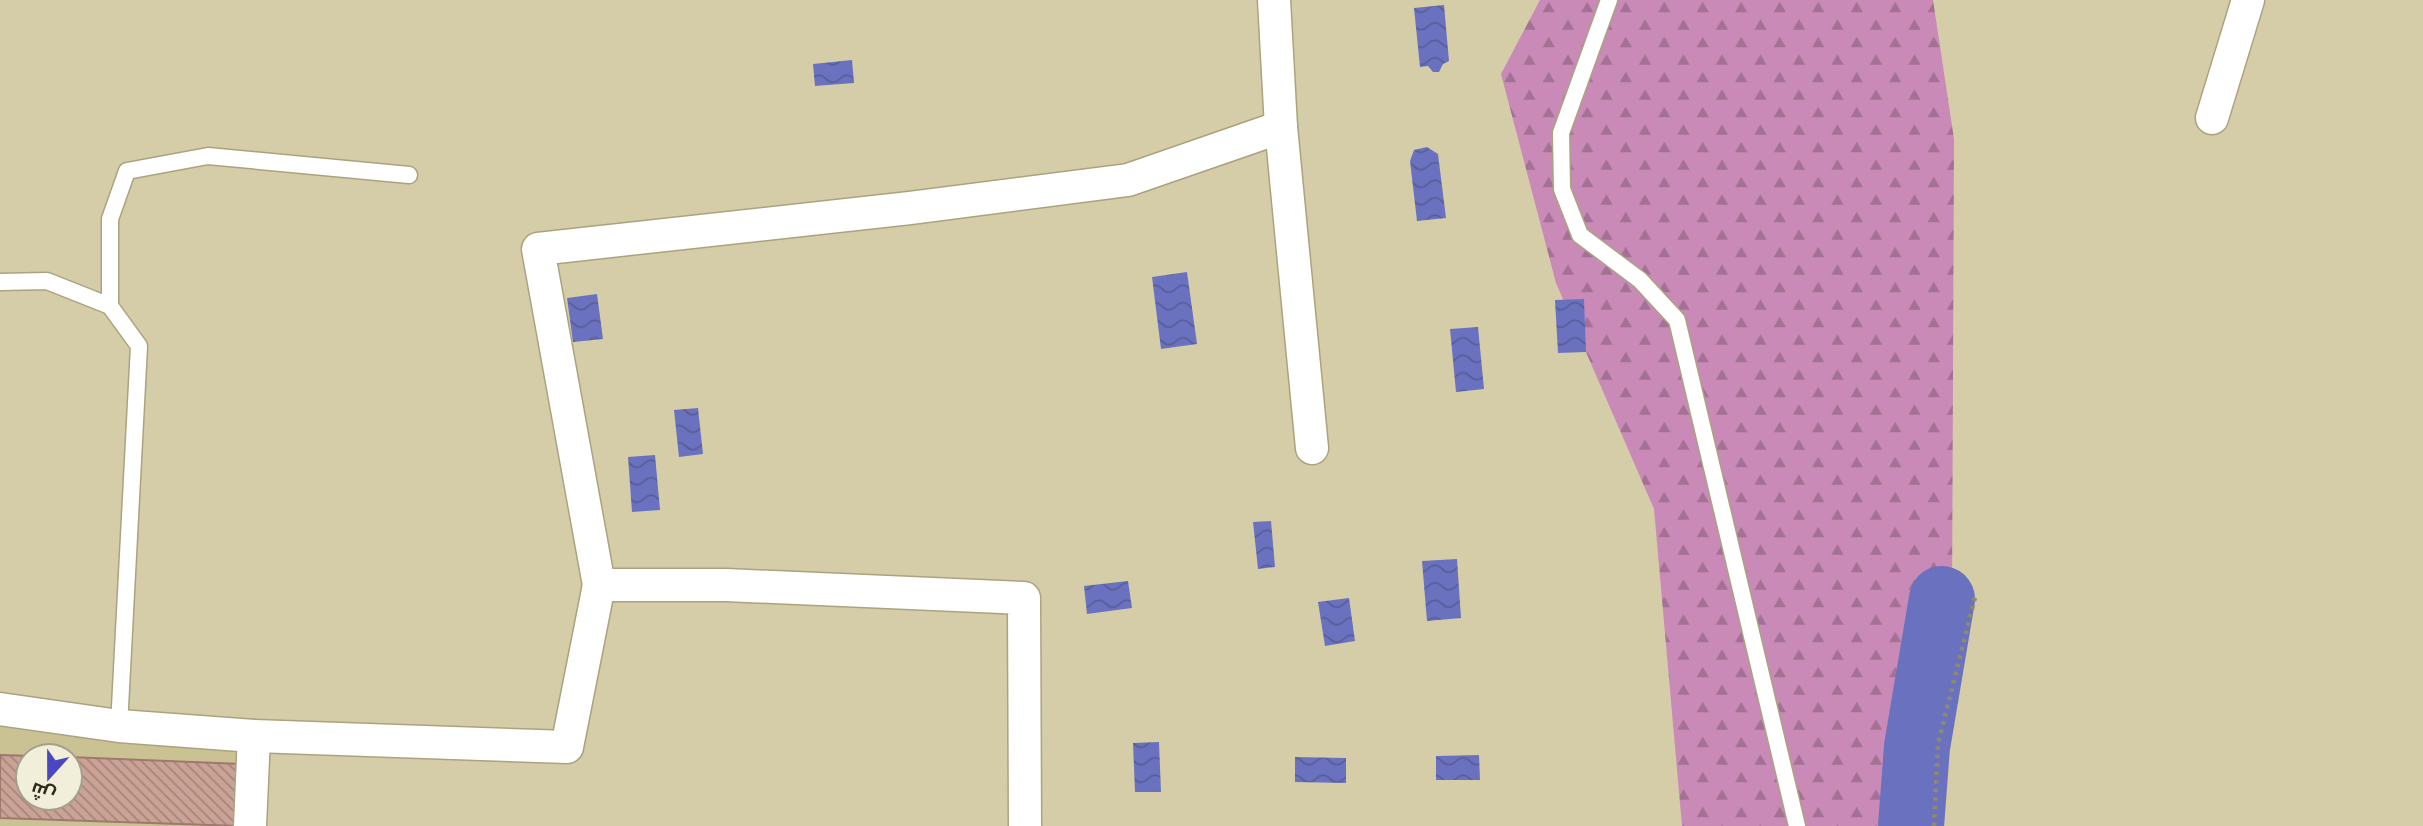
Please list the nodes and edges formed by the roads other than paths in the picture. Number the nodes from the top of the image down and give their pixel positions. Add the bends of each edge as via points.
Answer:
1 (1274, 0) edge
2 (1609, 0) edge
3 (2248, 0) edge
4 (2212, 117) dead end
5 (1281, 127) junction
6 (409, 175) dead end
7 (0, 282) edge
8 (110, 306) junction
9 (1312, 448) dead end
10 (599, 585) junction
11 (0, 709) edge
12 (119, 726) junction
13 (254, 736) junction
14 (250, 826) edge
15 (1025, 826) edge
16 (1797, 826) edge

1 - 5 street
2 - 16 lane via 1561,133 1562,189 1580,235 1640,280 1677,320
3 - 4 street
5 - 9 street
5 - 10 street via 1128,180 538,249
6 - 8 lane via 208,156 127,171 110,219
7 - 8 lane via 47,281
8 - 12 lane via 139,346
10 - 13 street via 567,747
10 - 15 street via 726,585 1024,598
11 - 12 street
12 - 13 street
13 - 14 street

